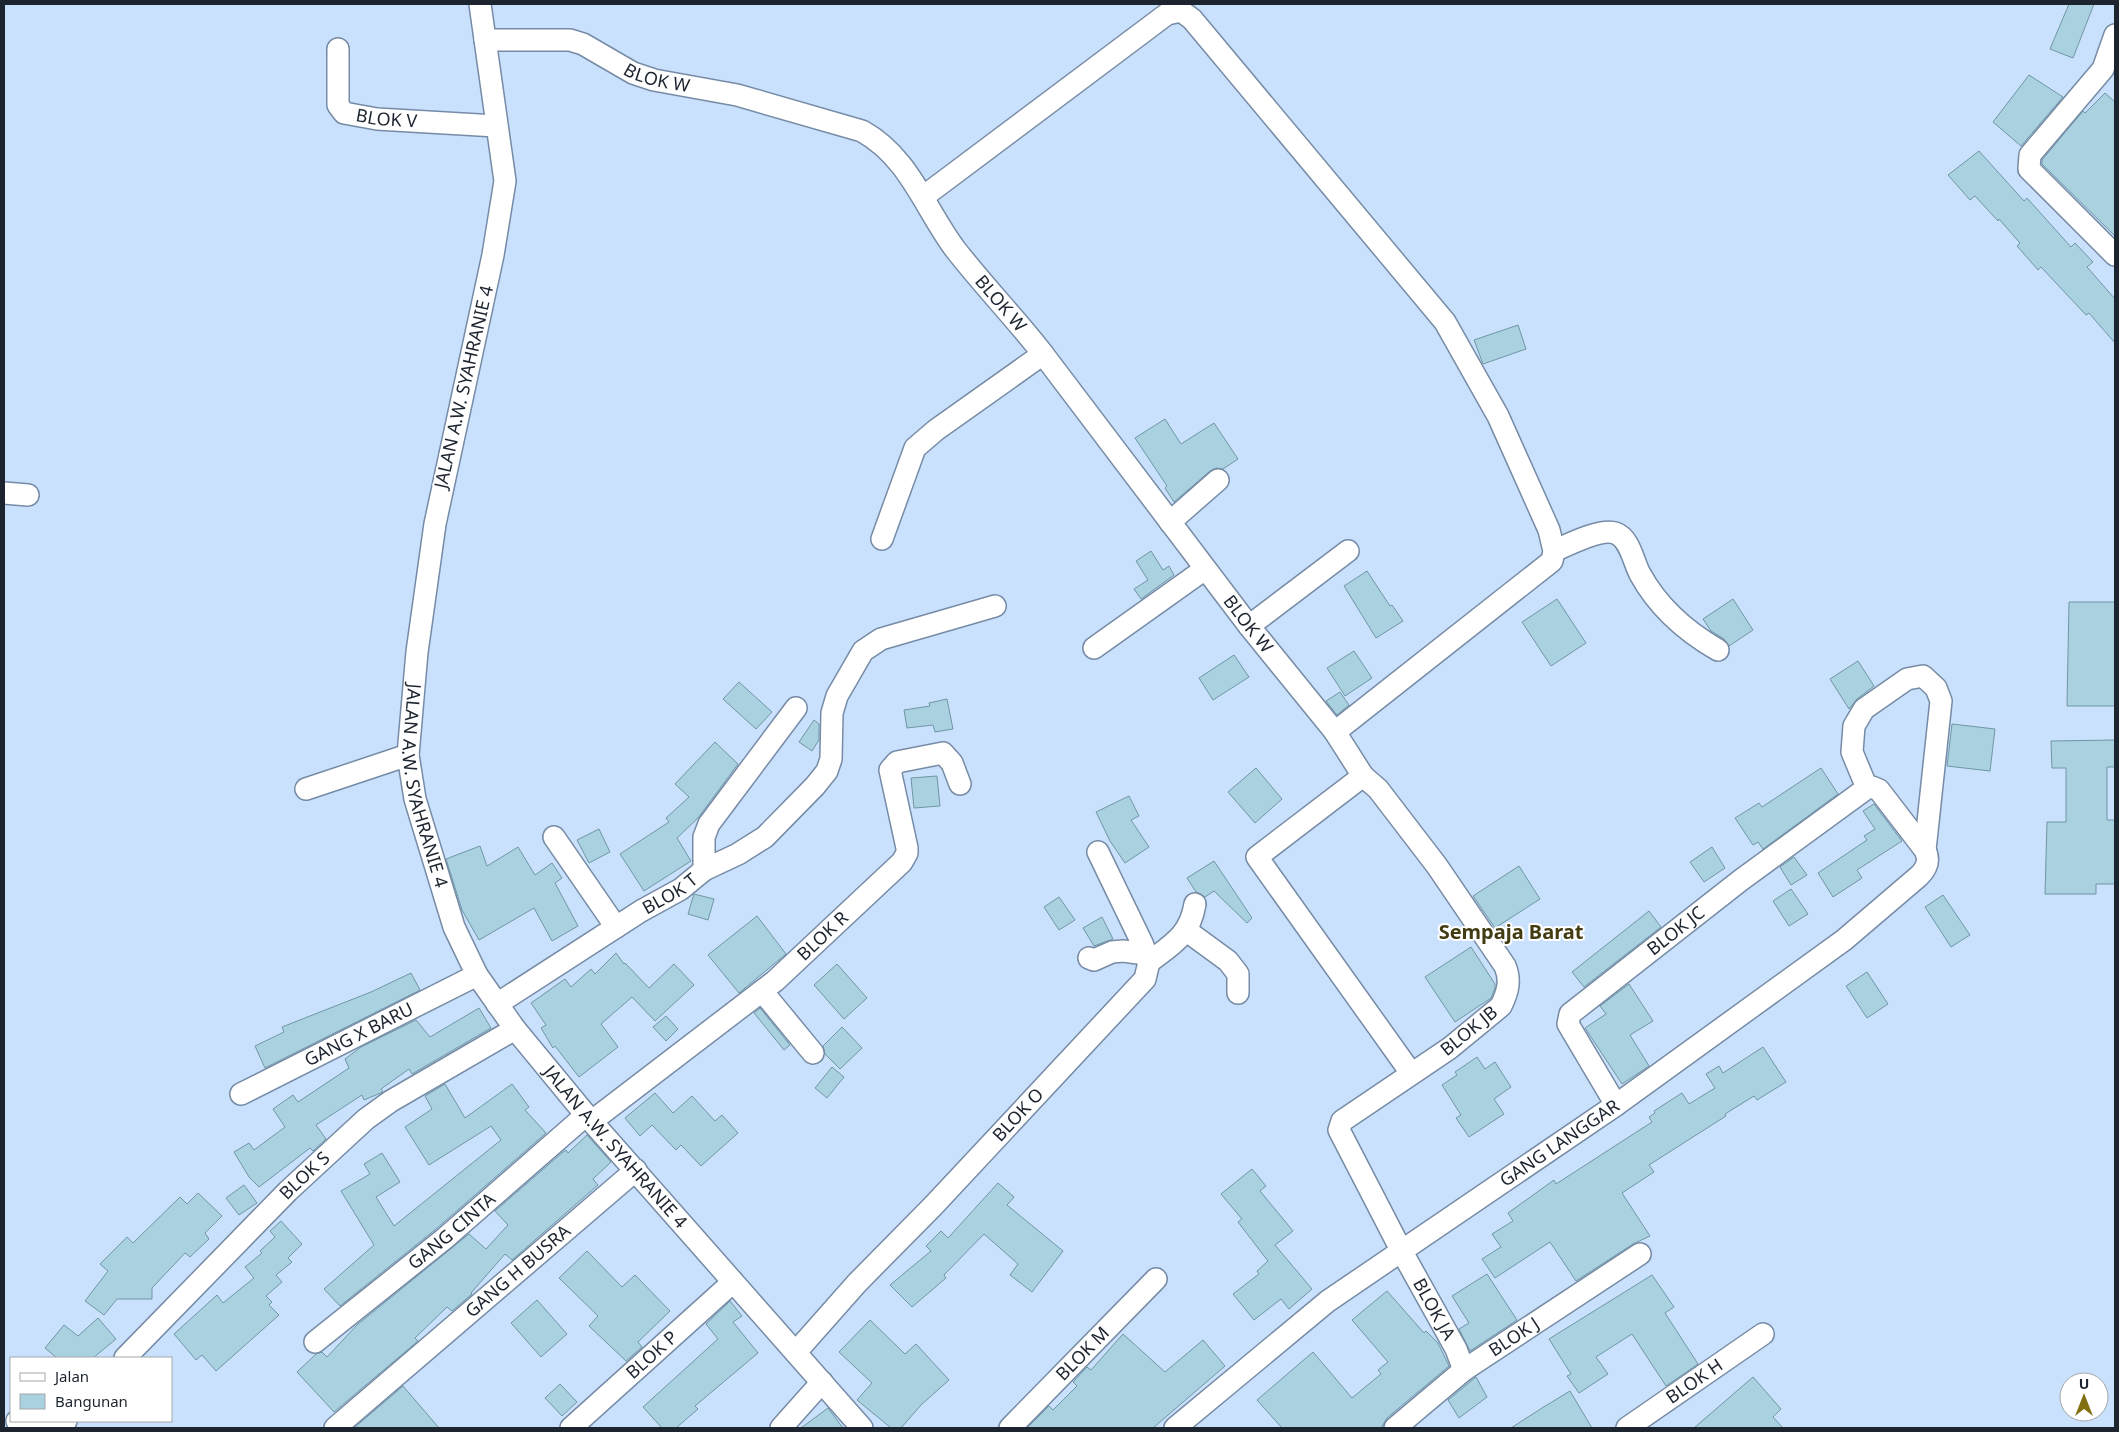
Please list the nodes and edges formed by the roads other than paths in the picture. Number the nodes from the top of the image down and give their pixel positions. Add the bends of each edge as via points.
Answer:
1 (480, 4) edge
2 (2115, 35) edge
3 (486, 40) junction
4 (338, 49) dead end
5 (2109, 75) edge
6 (496, 126) junction
7 (923, 197) junction
8 (2115, 255) edge
9 (1044, 354) junction
10 (1218, 480) dead end
11 (4, 492) edge
12 (28, 495) dead end
13 (1170, 522) junction
14 (882, 539) dead end
15 (1348, 551) dead end
16 (1554, 551) junction
17 (1205, 569) junction
18 (995, 606) dead end
19 (1249, 626) junction
20 (1094, 648) dead end
21 (1718, 650) dead end
22 (796, 708) dead end
23 (1335, 732) junction
24 (408, 755) junction
25 (1371, 782) junction
26 (960, 784) dead end
27 (1866, 788) junction
28 (306, 789) dead end
29 (554, 836) dead end
30 (1925, 850) junction
31 (1098, 852) dead end
32 (704, 870) junction
33 (1195, 904) dead end
34 (616, 927) junction
35 (1187, 931) junction
36 (1089, 958) dead end
37 (1147, 958) junction
38 (477, 975) junction
39 (762, 991) junction
40 (1238, 994) dead end
41 (498, 1004) junction
42 (515, 1030) junction
43 (813, 1053) dead end
44 (1411, 1073) junction
45 (241, 1094) dead end
46 (1616, 1105) junction
47 (589, 1118) junction
48 (636, 1170) junction
49 (1401, 1250) junction
50 (1640, 1254) dead end
51 (1156, 1279) dead end
52 (733, 1282) junction
53 (1763, 1334) dead end
54 (315, 1342) dead end
55 (796, 1352) junction
56 (126, 1357) edge
57 (1464, 1370) junction
58 (822, 1382) junction
59 (24, 1422) edge
60 (64, 1422) edge
61 (335, 1428) edge
62 (571, 1428) edge
63 (781, 1428) edge
64 (862, 1428) edge
65 (1010, 1428) edge
66 (1174, 1428) edge
67 (1395, 1428) edge
68 (1626, 1428) edge

1 - 3 street, JALAN A.W. SYAHRANIE 4
2 - 5 street
3 - 6 street, JALAN A.W. SYAHRANIE 4
3 - 7 street, BLOK W via 570,40 633,73 654,80 736,95 862,131 880,141 896,157
4 - 6 street, BLOK V via 338,105 344,114
5 - 8 street via 2030,155 2028,164 2029,169
6 - 24 street, JALAN A.W. SYAHRANIE 4 via 505,181 501,214 439,498 417,652
7 - 9 street, BLOK W via 951,243 979,280
7 - 16 street via 1166,14 1182,11 1445,322 1498,416 1549,530
9 - 13 street, BLOK W
9 - 14 street via 936,430 916,448
10 - 13 street
11 - 12 street
13 - 17 street, BLOK W
15 - 19 street
16 - 21 street via 1601,532 1614,532 1625,540 1639,573 1657,602 1694,636
16 - 23 street via 1552,561
17 - 19 street, BLOK W
17 - 20 street
18 - 32 street via 881,639 863,651 837,696 832,713 831,759 827,771 765,837
19 - 23 street, BLOK W
22 - 32 street, BLOK T via 709,824 704,837
23 - 25 street, BLOK W
24 - 28 street
24 - 38 street, JALAN A.W. SYAHRANIE 4 via 415,799 451,919
25 - 44 street, BLOK JB via 1437,866 1508,974 1509,986 1501,1006 1450,1048
25 - 44 street via 1257,857
26 - 39 street, BLOK R via 952,763 943,753 892,765 890,770 907,848 902,862
27 - 30 street via 1879,790
27 - 30 street, GANG LANGGAR via 1852,752 1854,726 1864,709 1907,679 1923,676 1936,688 1941,701
27 - 46 street, BLOK JC via 1741,880 1570,1014 1568,1024
29 - 34 street
30 - 46 street, GANG LANGGAR via 1928,856 1924,871 1844,940
31 - 37 street
32 - 34 street, BLOK T via 681,889
33 - 35 street
34 - 41 street, BLOK T
35 - 37 street
35 - 40 street via 1228,961 1238,974
36 - 37 street via 1094,960 1123,951
37 - 55 street, BLOK O via 1145,979 1132,994 857,1283
38 - 41 street, JALAN A.W. SYAHRANIE 4
38 - 45 street, GANG X BARU
39 - 43 street
39 - 47 street, BLOK R
41 - 42 street, JALAN A.W. SYAHRANIE 4
42 - 47 street, JALAN A.W. SYAHRANIE 4
42 - 56 street, BLOK S via 391,1101 366,1119 288,1191
44 - 49 street, BLOK JB via 1342,1121 1339,1130
46 - 49 street, GANG LANGGAR
47 - 48 street, JALAN A.W. SYAHRANIE 4
47 - 54 street, GANG CINTA
48 - 52 street, JALAN A.W. SYAHRANIE 4
48 - 61 street, GANG H BUSRA
49 - 57 street, BLOK JA via 1456,1349
49 - 66 street, GANG LANGGAR via 1328,1301
50 - 57 street, BLOK J
51 - 65 street, BLOK M
52 - 55 street, JALAN A.W. SYAHRANIE 4
52 - 62 street, BLOK P
53 - 68 street, BLOK H
55 - 58 street, JALAN A.W. SYAHRANIE 4
57 - 67 street, BLOK J
58 - 63 street
58 - 64 street, JALAN A.W. SYAHRANIE 4
59 - 60 street via 56,1427

